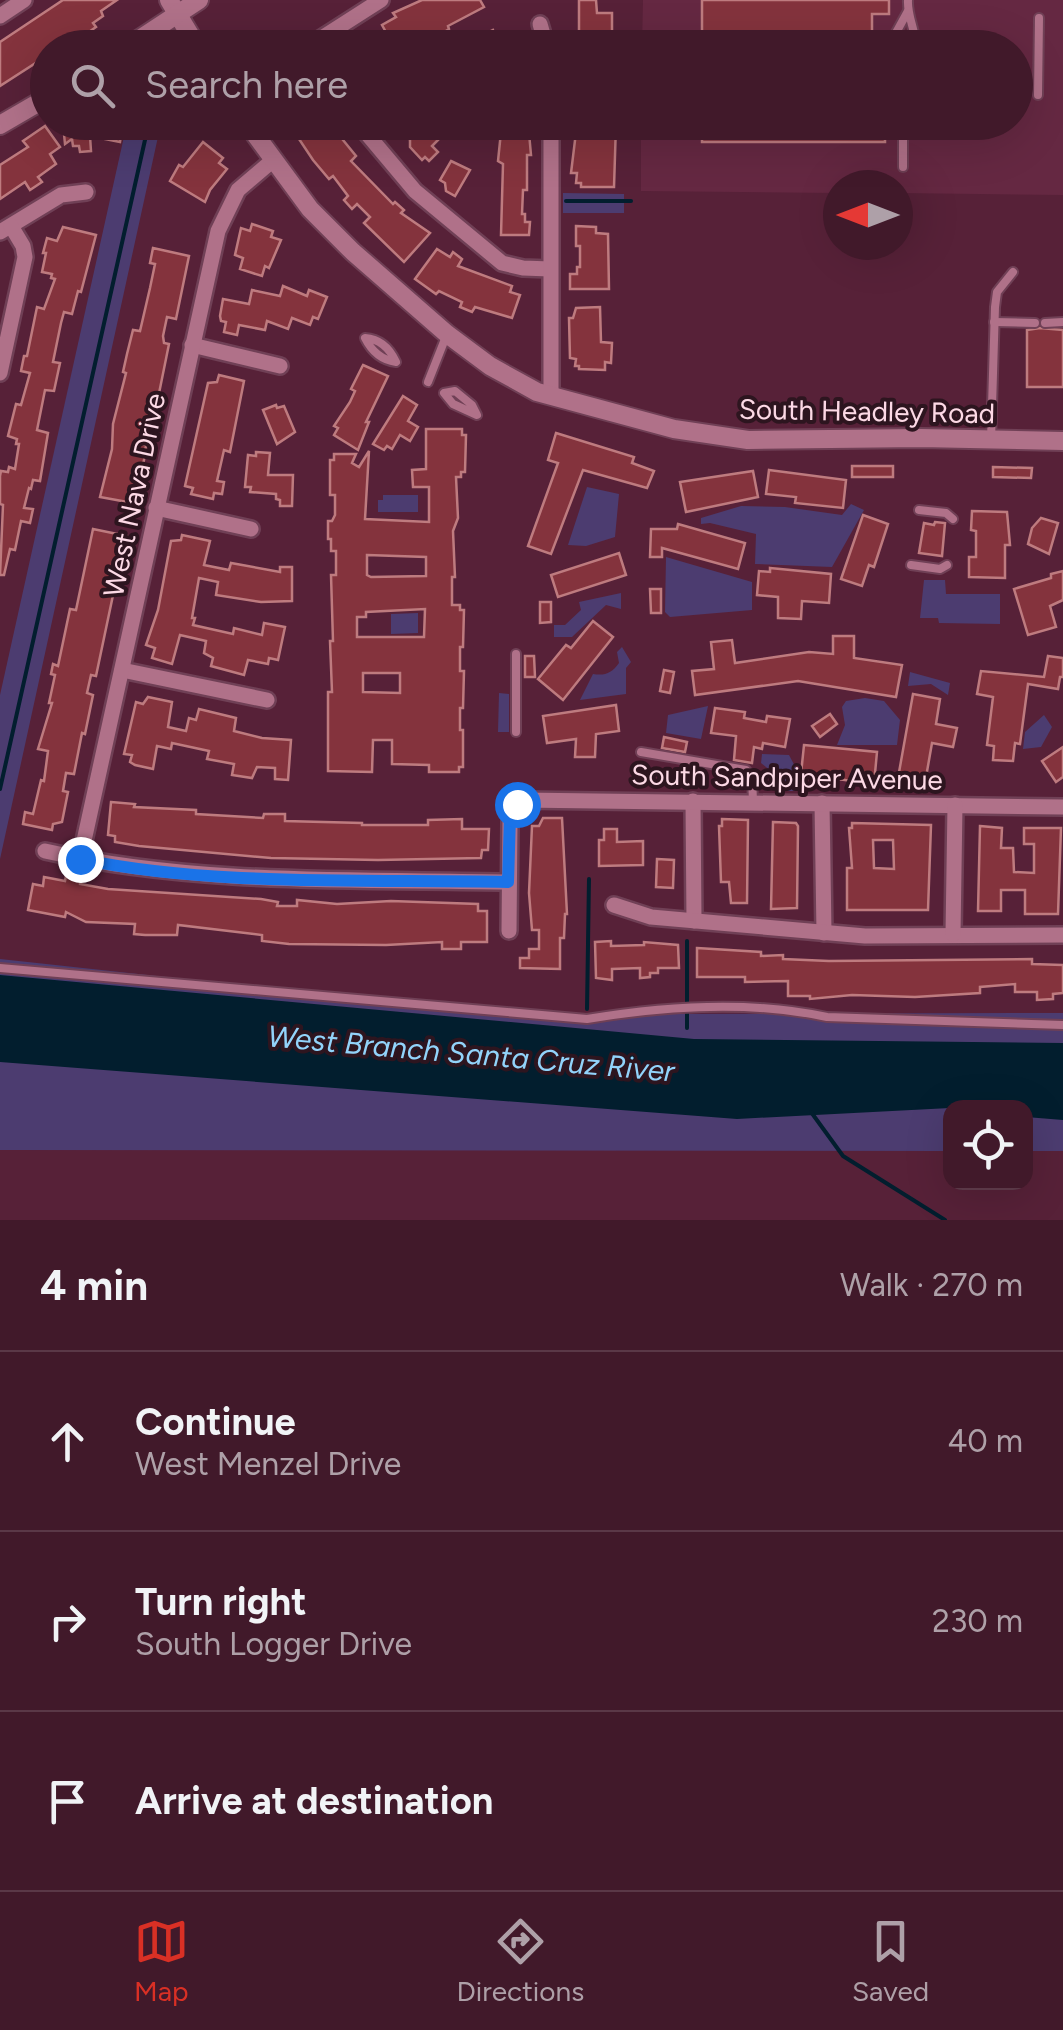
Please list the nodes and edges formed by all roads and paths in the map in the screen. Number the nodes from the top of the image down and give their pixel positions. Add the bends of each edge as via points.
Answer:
1 (24, 0) edge
2 (199, 0) edge
3 (382, 0) edge
4 (908, 0) edge
5 (174, 7) edge
6 (908, 11) junction
7 (0, 16) edge
8 (1039, 18) dead end
9 (540, 24) dead end
10 (147, 30) edge
11 (187, 30) edge
12 (335, 30) edge
13 (542, 30) edge
14 (898, 30) edge
15 (915, 30) edge
16 (1038, 95) dead end
17 (30, 108) edge
18 (0, 125) edge
19 (258, 140) edge
20 (372, 140) edge
21 (551, 140) edge
22 (903, 140) edge
23 (272, 160) junction
24 (903, 166) dead end
25 (86, 192) dead end
26 (6, 229) edge
27 (550, 270) junction
28 (1014, 272) dead end
29 (994, 322) junction
30 (1063, 322) edge
31 (447, 334) junction
32 (192, 345) junction
33 (280, 366) dead end
34 (0, 373) edge
35 (428, 382) dead end
36 (551, 396) junction
37 (991, 440) junction
38 (1063, 442) edge
39 (156, 508) junction
40 (919, 510) dead end
41 (953, 518) dead end
42 (251, 529) dead end
43 (947, 565) dead end
44 (911, 566) dead end
45 (516, 654) dead end
46 (122, 670) junction
47 (267, 700) dead end
48 (516, 732) dead end
49 (641, 752) dead end
50 (693, 800) junction
51 (753, 801) junction
52 (822, 803) junction
53 (955, 804) junction
54 (1063, 807) edge
55 (45, 851) dead end
56 (80, 859) junction
57 (508, 882) junction
58 (614, 905) dead end
59 (694, 921) junction
60 (509, 932) dead end
61 (824, 933) junction
62 (952, 934) junction
63 (1063, 935) edge
64 (0, 968) edge
65 (1063, 1025) edge

1 - 7 street
2 - 5 street
3 - 12 street
4 - 6 lane
5 - 10 street
5 - 11 street
6 - 14 lane
6 - 15 lane
8 - 16 lane
9 - 13 street
17 - 18 street
19 - 23 street, South Headley Road
20 - 27 street via 415,191 502,263
21 - 27 street
22 - 24 lane
23 - 31 street, South Headley Road via 353,252
23 - 32 street, West Nava Drive via 226,210
25 - 26 street via 61,195
26 - 34 street via 25,257
27 - 36 street
28 - 29 lane via 997,292
29 - 30 lane
29 - 37 lane
31 - 35 lane
31 - 36 street, South Headley Road via 490,366
32 - 33 street
32 - 39 street, West Nava Drive
36 - 37 street, South Headley Road via 674,429 748,440
37 - 38 street, South Headley Road
39 - 42 street
39 - 46 street, West Nava Drive
40 - 41 lane
43 - 44 lane
45 - 48 lane
46 - 47 street
46 - 56 street, West Nava Drive
49 - 51 lane via 746,770
50 - 51 street, South Sandpiper Avenue
50 - 57 street, South Sandpiper Avenue via 522,800 514,808
50 - 59 street
51 - 52 street, South Sandpiper Avenue
52 - 53 street, South Sandpiper Avenue
52 - 61 street
53 - 54 street, South Sandpiper Avenue
53 - 62 street
55 - 56 street
56 - 57 street via 264,877
57 - 60 street
58 - 59 street
59 - 61 street
61 - 62 street
62 - 63 street
64 - 65 lane via 587,1019 659,1008

